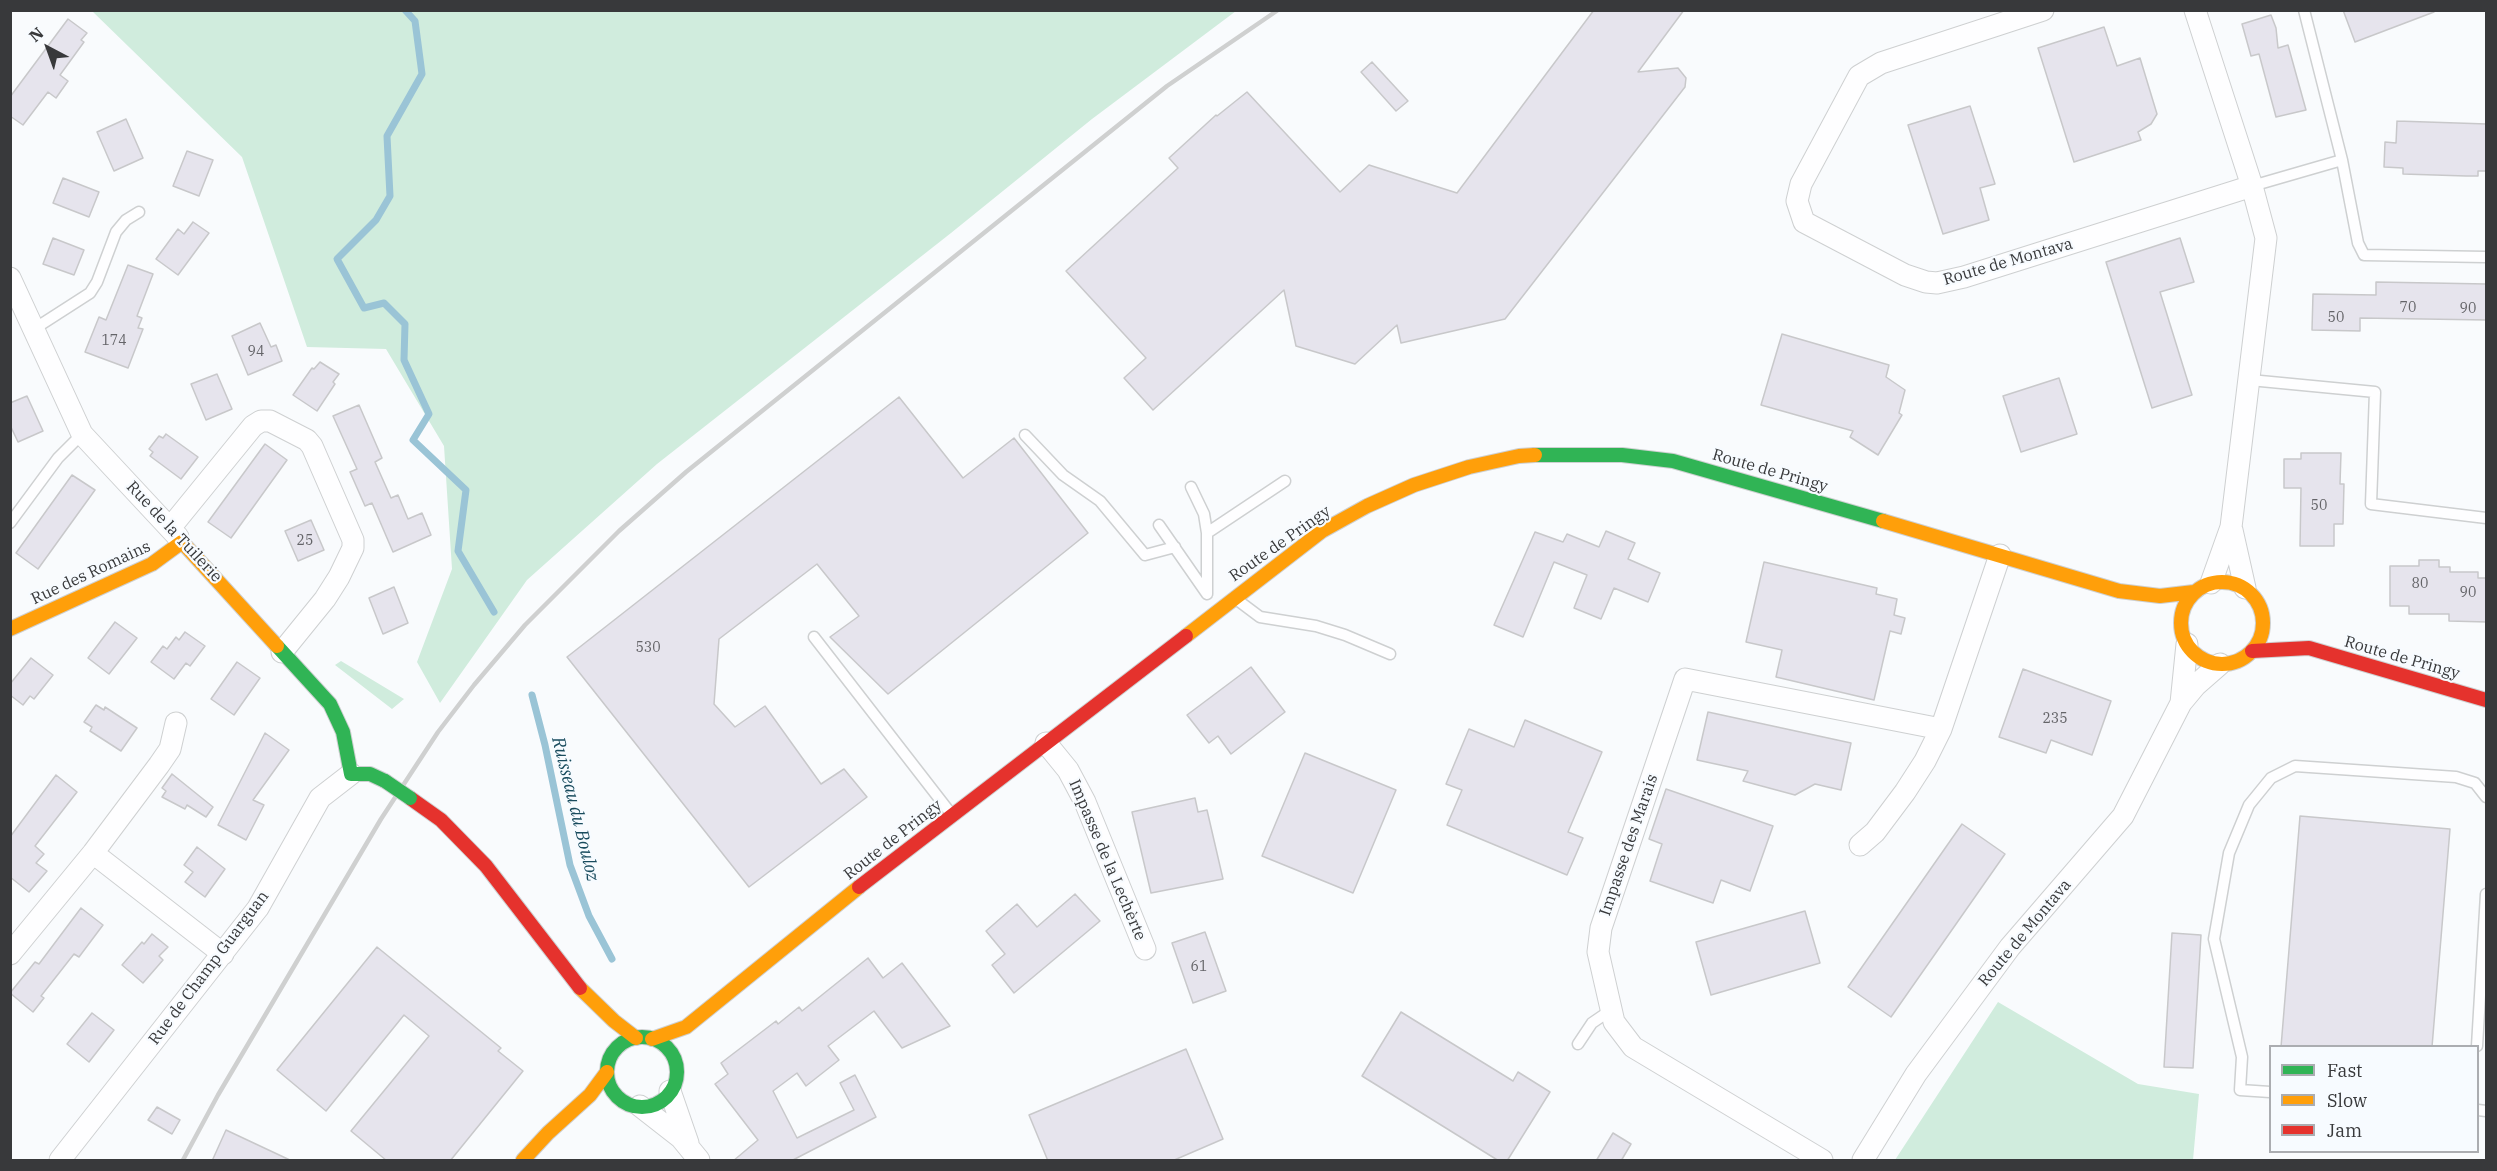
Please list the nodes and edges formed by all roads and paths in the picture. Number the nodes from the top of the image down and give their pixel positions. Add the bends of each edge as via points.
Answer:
1 (2043, 10) edge
2 (2195, 10) edge
3 (2304, 10) edge
4 (2342, 160) junction
5 (2252, 186) junction
6 (139, 212) dead end
7 (2487, 256) edge
8 (10, 278) edge
9 (34, 329) junction
10 (2250, 380) junction
11 (82, 434) junction
12 (1025, 435) dead end
13 (1285, 481) dead end
14 (1191, 487) dead end
15 (2487, 518) edge
16 (10, 523) edge
17 (1159, 525) dead end
18 (2231, 527) junction
19 (1207, 533) junction
20 (176, 535) junction
21 (1175, 548) junction
22 (2000, 555) junction
23 (2202, 587) junction
24 (2245, 588) junction
25 (2119, 591) junction
26 (1207, 594) junction
27 (1234, 597) junction
28 (1217, 609) junction
29 (2264, 620) junction
30 (10, 629) edge
31 (2184, 634) junction
32 (814, 637) dead end
33 (2309, 648) junction
34 (2252, 651) junction
35 (282, 652) junction
36 (1390, 654) dead end
37 (2220, 664) junction
38 (2487, 700) edge
39 (2181, 703) junction
40 (176, 723) dead end
41 (1941, 729) junction
42 (1046, 743) junction
43 (351, 774) junction
44 (2487, 797) edge
45 (952, 815) junction
46 (1860, 845) dead end
47 (93, 853) junction
48 (2487, 894) edge
49 (1145, 949) dead end
50 (10, 954) edge
51 (223, 954) junction
52 (581, 990) junction
53 (1611, 1010) junction
54 (686, 1027) junction
55 (600, 1028) dead end
56 (636, 1038) junction
57 (652, 1039) junction
58 (1578, 1044) dead end
59 (2477, 1045) edge
60 (675, 1065) junction
61 (607, 1072) junction
62 (670, 1091) junction
63 (2269, 1092) edge
64 (632, 1104) junction
65 (603, 1108) dead end
66 (585, 1119) dead end
67 (694, 1154) edge
68 (60, 1161) edge
69 (523, 1161) edge
70 (542, 1161) edge
71 (1822, 1161) edge
72 (1863, 1161) edge

1 - 5 street, Route de Montava via 1881,63 1859,76 1801,184 1797,201 1804,222 1905,275 1937,283
2 - 5 street
3 - 4 lane
4 - 5 lane
4 - 7 lane via 2358,243 2364,255
5 - 10 street via 2266,238
6 - 9 lane via 116,232 90,293
8 - 9 street, Rue de la Tuilerie
9 - 11 street, Rue de la Tuilerie
10 - 15 lane via 2375,392 2371,504
10 - 18 street
11 - 16 lane via 58,458
11 - 20 street, Rue de la Tuilerie
12 - 21 lane via 1064,475 1100,501 1145,555
13 - 19 lane
14 - 19 lane via 1204,514
17 - 21 lane
18 - 23 street
18 - 24 street
19 - 26 lane
20 - 30 street, Rue des Romains via 152,564
20 - 35 street, Rue de la Tuilerie
20 - 35 street via 253,426 270,421 307,440 353,540 353,548 325,599
21 - 26 lane
22 - 25 street, Route de Pringy
22 - 27 street, Route de Pringy via 1673,461 1622,454 1531,456 1469,467 1367,506 1322,531
22 - 41 street
23 - 24 street via 2223,581
23 - 25 street, Route de Pringy via 2160,596
23 - 31 street via 2184,607
24 - 29 street via 2255,597
25 - 31 street, Route de Pringy via 2159,613
26 - 28 lane
27 - 28 street, Route de Pringy
27 - 36 lane via 1260,617 1316,626
28 - 42 street, Route de Pringy
29 - 33 street, Route de Pringy
29 - 34 street via 2261,637
31 - 37 street via 2201,658
31 - 39 street, Route de Montava
32 - 45 lane
33 - 34 street, Route de Pringy
33 - 38 street, Route de Pringy
34 - 37 street via 2243,658
35 - 43 street, Rue de la Tuilerie via 336,714
37 - 39 street, Route de Montava
39 - 72 street, Route de Montava via 2123,816 2010,947 1916,1074
40 - 47 street via 165,758
41 - 46 street via 1905,792 1875,832
41 - 53 street, Impasse des Marais via 1685,679 1601,928 1598,952
42 - 45 street, Route de Pringy
42 - 49 street, Impasse de la Lechèrte via 1068,770 1085,802
43 - 51 street, Rue de Champ Guarguan via 329,789 312,808 258,908
43 - 52 street, bridge via 370,774 385,781 441,820 486,866
44 - 63 lane via 2475,783 2456,777 2295,766 2271,778 2249,805 2229,853 2214,939 2242,1057 2240,1090
45 - 54 street, Route de Pringy
47 - 50 street
47 - 51 street
48 - 59 lane
51 - 68 street, Rue de Champ Guarguan
52 - 55 street
52 - 56 street
53 - 58 lane via 1592,1023
53 - 71 street, Impasse des Marais via 1621,1034 1633,1047
54 - 57 street, Route de Pringy
54 - 60 street
56 - 57 street
56 - 61 street via 609,1051
57 - 60 street via 667,1048
60 - 62 street via 676,1076
61 - 64 street via 610,1087
61 - 69 street via 591,1095
62 - 64 street via 657,1103
62 - 67 street
64 - 65 street
64 - 67 street via 672,1130
66 - 70 street

